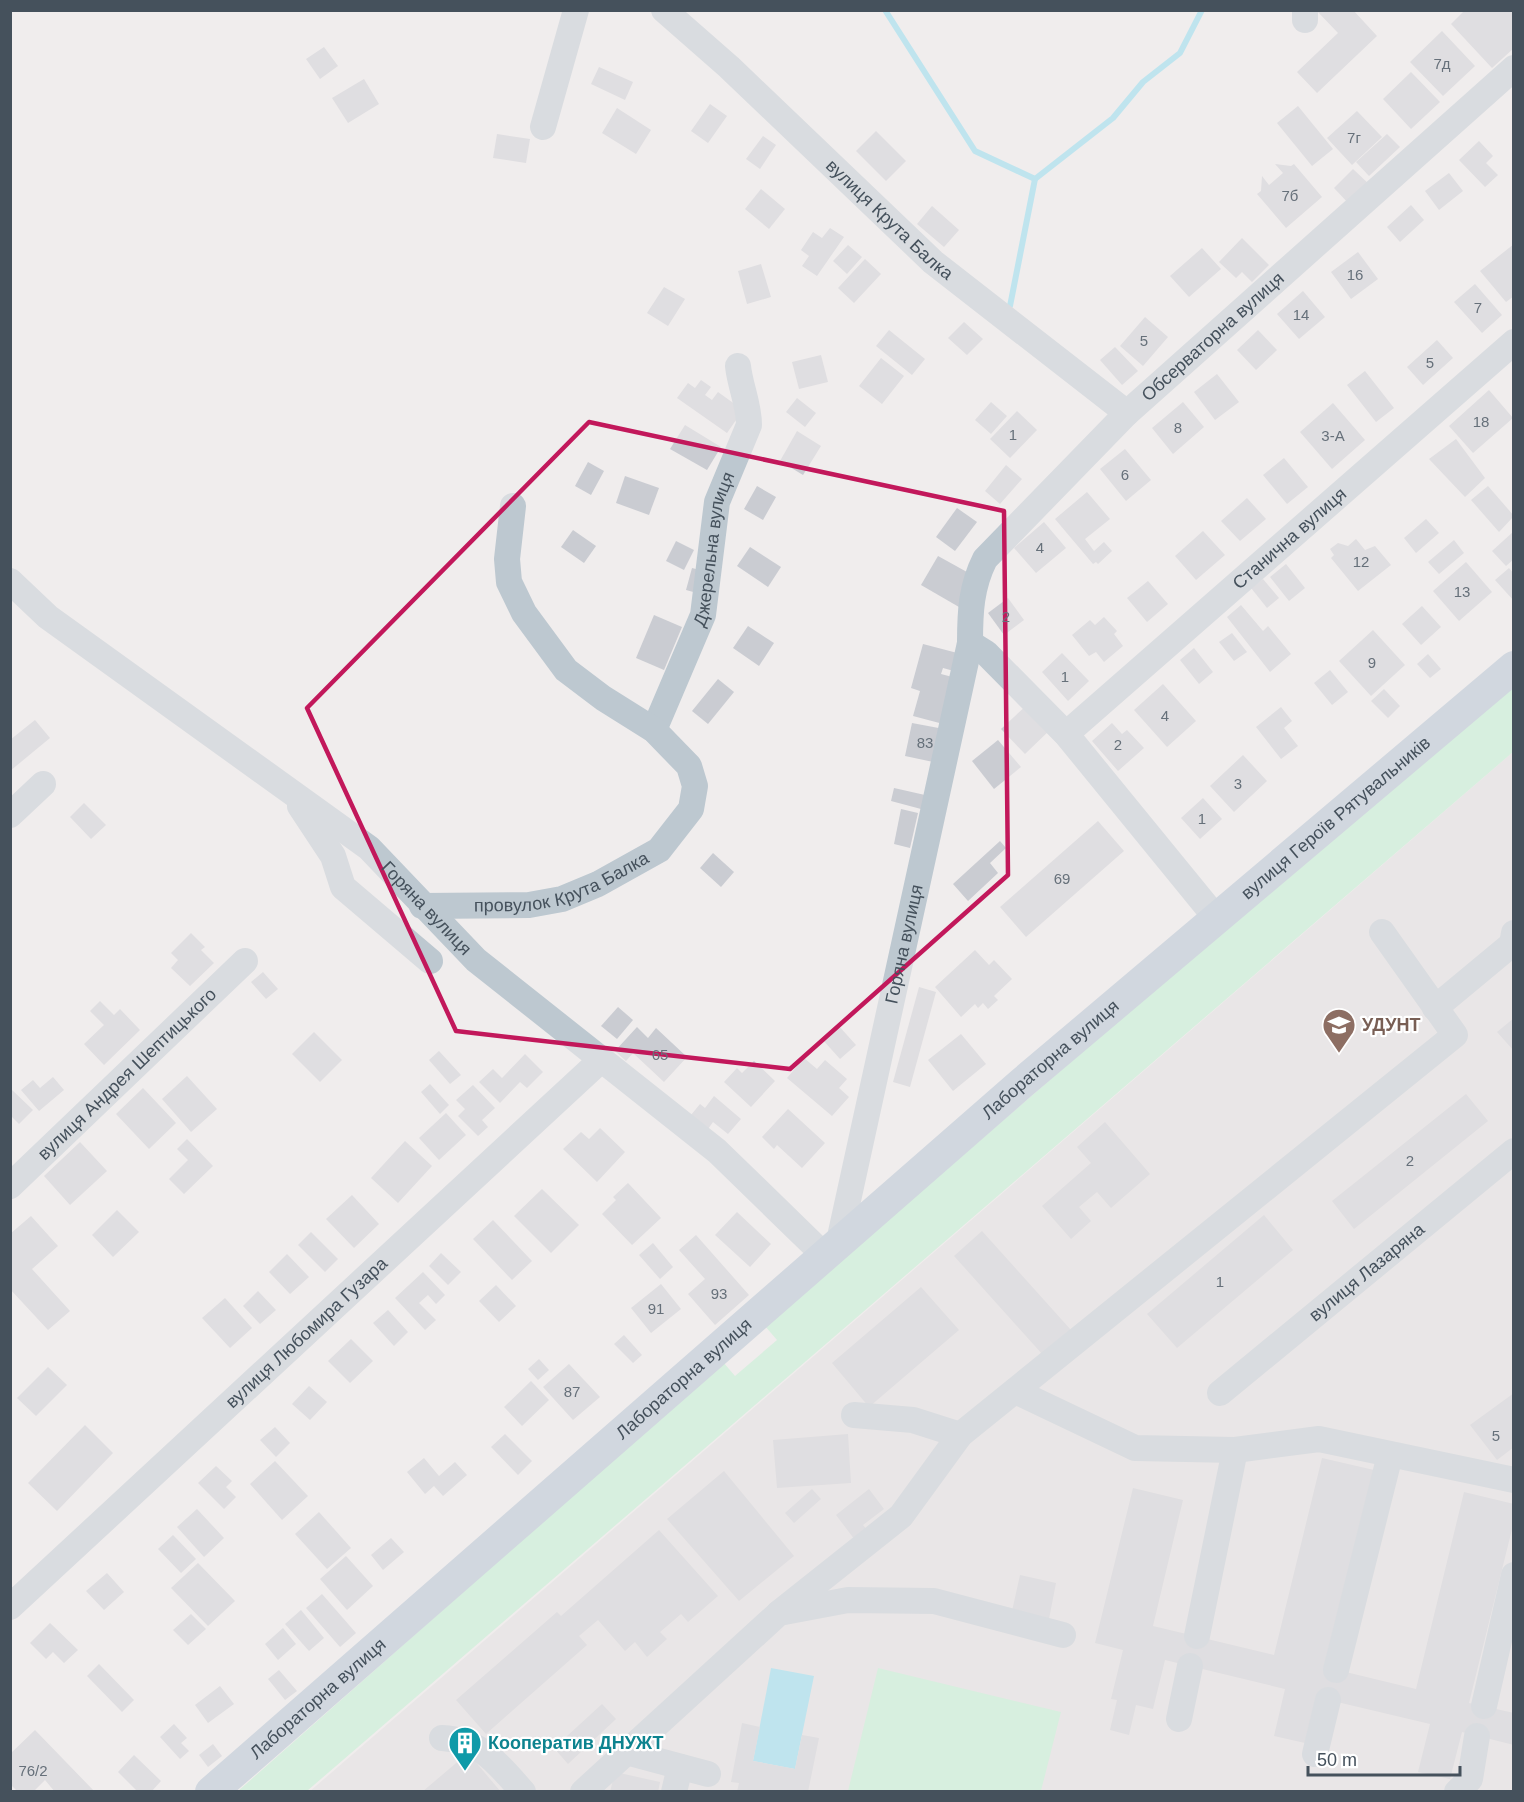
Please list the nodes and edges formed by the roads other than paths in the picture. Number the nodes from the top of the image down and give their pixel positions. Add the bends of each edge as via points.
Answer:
1 (576, 10) edge
2 (664, 10) edge
3 (1514, 68) edge
4 (543, 128) dead end
5 (1514, 342) edge
6 (738, 366) dead end
7 (1127, 413) junction
8 (513, 506) dead end
9 (10, 580) edge
10 (978, 648) junction
11 (1514, 667) edge
12 (654, 729) junction
13 (1066, 734) junction
14 (43, 784) dead end
15 (291, 793) junction
16 (10, 815) edge
17 (946, 834) dead end
18 (422, 906) junction
19 (1217, 919) junction
20 (1382, 932) dead end
21 (1514, 933) edge
22 (430, 961) dead end
23 (245, 962) dead end
24 (1159, 969) joint
25 (1435, 1008) junction
26 (601, 1060) junction
27 (1514, 1151) edge
28 (10, 1186) edge
29 (832, 1251) junction
30 (1015, 1391) junction
31 (1220, 1393) dead end
32 (854, 1415) dead end
33 (960, 1435) junction
34 (1235, 1450) junction
35 (1390, 1455) junction
36 (1514, 1480) edge
37 (1514, 1575) edge
38 (10, 1607) edge
39 (779, 1613) junction
40 (1063, 1635) dead end
41 (1197, 1636) dead end
42 (1190, 1666) dead end
43 (1336, 1670) dead end
44 (1328, 1700) dead end
45 (1484, 1706) dead end
46 (1179, 1719) dead end
47 (1477, 1736) dead end
48 (442, 1738) dead end
49 (626, 1752) junction
50 (1315, 1754) dead end
51 (680, 1767) junction
52 (708, 1774) dead end
53 (593, 1787) edge
54 (211, 1791) edge
55 (523, 1791) edge
56 (674, 1791) edge
57 (1460, 1791) edge

1 - 4 street
2 - 7 street, вулиця Крута Балка via 933,262
3 - 7 street, Обсерваторна вулиця
5 - 13 street, Станична вулиця
6 - 12 street, Джерельна вулиця via 749,425 717,502 703,615
7 - 10 street, Обсерваторна вулиця via 985,559 970,603
8 - 12 street, провулок Крута Балка via 507,559 509,582 524,613 566,670
9 - 15 street, Горяна вулиця via 48,618
10 - 13 street
10 - 17 street
10 - 29 street, Горяна вулиця
11 - 19 main road, вулиця Героїв Рятувальників
12 - 18 street, провулок Крута Балка via 689,765 695,786 691,809 659,850 598,884 562,898 529,905
13 - 19 street
14 - 16 street
15 - 18 street, Горяна вулиця via 369,848
15 - 22 street via 333,856 343,887
18 - 26 street, Горяна вулиця via 476,960
19 - 24 main road, вулиця Героїв Рятувальників
20 - 25 street
21 - 25 street via 1512,944
23 - 28 street, вулиця Андрея Шептицького
24 - 29 main road, Лабораторна вулиця via 1022,1083
25 - 30 street via 1455,1035
26 - 29 street, Горяна вулиця via 717,1151
26 - 38 street, вулиця Любомира Гузара
27 - 31 street, вулиця Лазаряна
29 - 54 main road, Лабораторна вулиця
30 - 33 street
30 - 34 street via 1135,1448
32 - 33 street via 913,1420
33 - 39 street via 901,1516
34 - 35 street via 1318,1439
34 - 41 street
35 - 36 street
35 - 43 street
37 - 45 street
39 - 40 street via 848,1600 934,1601
39 - 49 street
42 - 46 street
44 - 50 street
47 - 57 street via 1470,1779
48 - 55 street via 463,1739 488,1754
49 - 51 street
49 - 53 street
51 - 52 street
51 - 56 street

